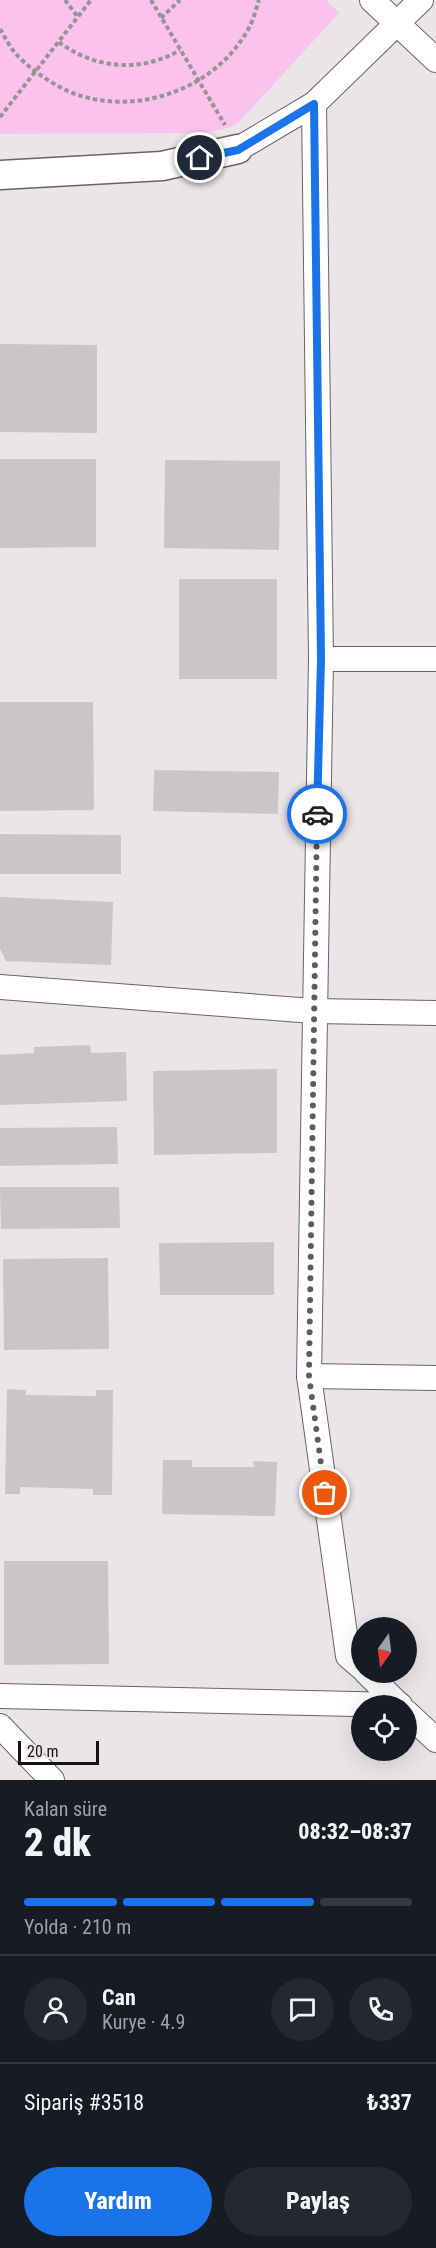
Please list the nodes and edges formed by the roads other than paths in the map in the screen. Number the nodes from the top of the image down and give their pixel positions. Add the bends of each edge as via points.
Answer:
1 (372, 0) edge
2 (421, 0) edge
3 (398, 24) junction
4 (436, 60) edge
5 (314, 104) junction
6 (238, 150) joint
7 (0, 175) edge
8 (321, 659) junction
9 (436, 659) edge
10 (0, 987) edge
11 (313, 1011) junction
12 (436, 1013) edge
13 (309, 1376) junction
14 (436, 1378) edge
15 (351, 1659) edge
16 (377, 1683) edge
17 (0, 1696) edge
18 (417, 1722) edge
19 (0, 1726) edge
20 (436, 1740) edge
21 (52, 1780) edge

1 - 3 street
2 - 3 street
3 - 4 street
3 - 5 street
5 - 6 street
5 - 8 street
6 - 7 street via 162,166
8 - 9 street
8 - 11 street
10 - 11 street
11 - 12 street
11 - 13 street
13 - 14 street
13 - 15 street
16 - 17 street via 400,1706
18 - 20 street
19 - 21 street

